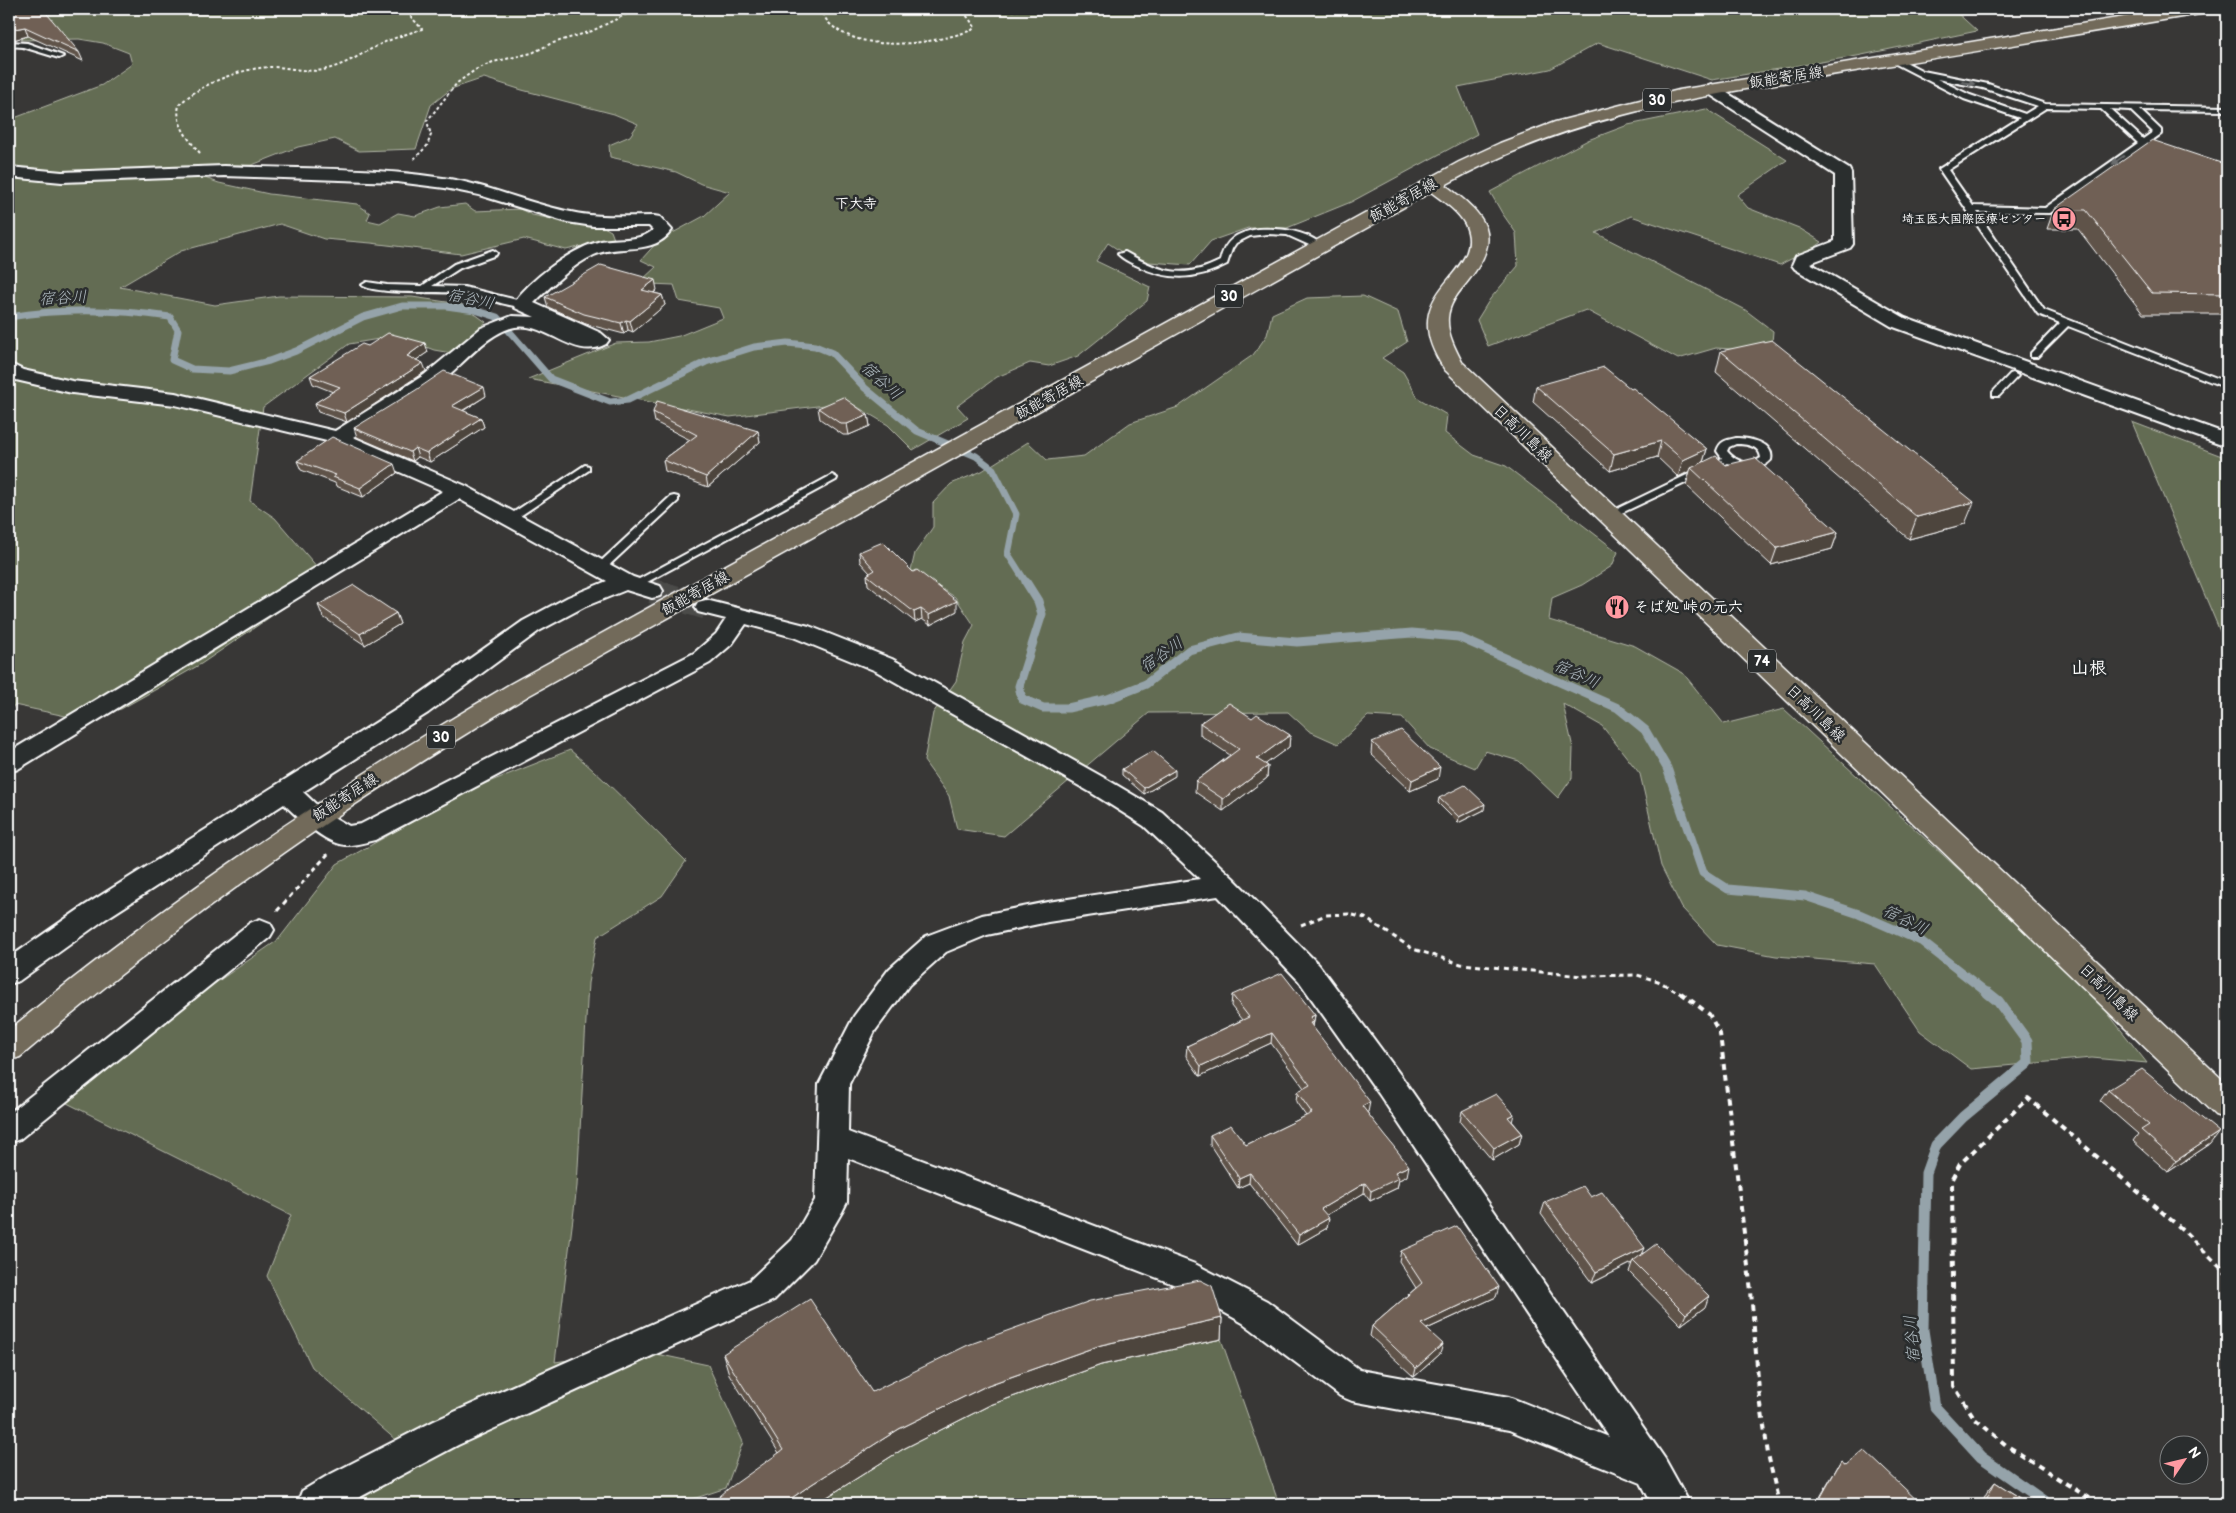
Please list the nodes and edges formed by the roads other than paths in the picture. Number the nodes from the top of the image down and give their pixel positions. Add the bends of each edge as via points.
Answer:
1 (2200, 9) edge
2 (9, 44) edge
3 (59, 56) edge
4 (1894, 60) junction
5 (1920, 73) junction
6 (1711, 90) junction
7 (2044, 106) junction
8 (2103, 106) junction
9 (2132, 107) junction
10 (2227, 109) edge
11 (2025, 117) junction
12 (2143, 143) junction
13 (9, 172) edge
14 (1432, 184) junction
15 (1971, 209) junction
16 (1319, 246) junction
17 (493, 254) dead end
18 (1122, 254) dead end
19 (367, 285) dead end
20 (425, 288) junction
21 (522, 304) junction
22 (2066, 322) junction
23 (2034, 355) dead end
24 (9, 369) edge
25 (2014, 376) dead end
26 (2227, 385) edge
27 (1996, 394) dead end
28 (338, 438) junction
29 (2227, 441) edge
30 (1728, 459) dead end
31 (585, 468) dead end
32 (832, 478) dead end
33 (458, 490) junction
34 (674, 499) dead end
35 (1609, 515) junction
36 (510, 518) junction
37 (600, 568) junction
38 (637, 586) junction
39 (706, 607) tunnel mouth
40 (739, 615) junction
41 (9, 763) edge
42 (286, 791) junction
43 (314, 818) junction
44 (1224, 885) junction
45 (260, 930) road end
46 (9, 973) edge
47 (9, 1048) edge
48 (2227, 1105) edge
49 (9, 1130) edge
50 (832, 1139) junction
51 (1653, 1470) junction
52 (315, 1504) edge
53 (1672, 1504) edge

1 - 4 main road, 飯能寄居線 / 30
2 - 3 lane via 24,44
4 - 5 lane
4 - 6 main road, 飯能寄居線 / 30
5 -> 7 lane via 1985,86
5 - 11 lane via 1968,97
6 - 14 main road, 飯能寄居線 / 30 via 1641,104 1561,126 1492,153
6 - 29 street via 1843,173 1844,244 1802,260 1801,265 1898,322
7 - 8 lane
7 - 11 lane
8 - 9 lane
8 - 12 lane
9 - 10 lane
9 - 12 lane via 2158,132
11 - 15 lane via 1943,169
12 -> 15 lane via 2047,211
13 - 21 street via 62,176 224,171 396,177 483,191 576,218 654,221 663,230 658,237 642,243 614,244 584,253 546,281
14 - 16 main road, 飯能寄居線 / 30
14 - 35 main road, 日高川島線 / 74 via 1468,215 1476,226 1478,239 1474,260 1443,301 1439,312 1444,350 1464,377
15 - 22 lane via 2041,312
16 - 18 lane via 1295,234 1262,231 1246,234 1228,247 1224,262 1200,273 1186,275 1158,273
16 - 43 main road, 飯能寄居線 / 30 via 519,690
17 - 20 lane via 456,265
19 - 20 lane
20 - 21 lane via 464,290
21 - 28 street via 599,340 592,345 584,343 528,321 495,326 479,336 444,370
22 - 23 lane
22 - 26 lane
24 - 28 street via 16,374 72,387 175,399
25 - 27 lane
28 - 33 street
30 - 35 lane
31 - 36 lane
32 - 38 lane
33 - 36 street
33 - 41 street
34 - 37 lane
35 - 48 main road, 日高川島線 / 74
36 - 37 street
37 - 38 street
38 - 42 street via 576,602 531,626 419,707
39 - 40 street
40 - 43 street via 724,640 702,658 366,833 344,836
40 - 44 street via 801,631 884,664 1153,819
42 - 43 street
42 - 46 street via 94,914
43 - 47 main road, 飯能寄居線 / 30 via 169,921
44 - 50 street via 982,925 936,944 899,977 864,1024 834,1084
44 - 51 street via 1309,973 1390,1085
45 - 49 street
50 - 51 street via 1184,1274 1255,1312 1352,1385 1509,1414
50 - 52 street via 831,1202 803,1250 762,1290 446,1433
51 - 53 street

